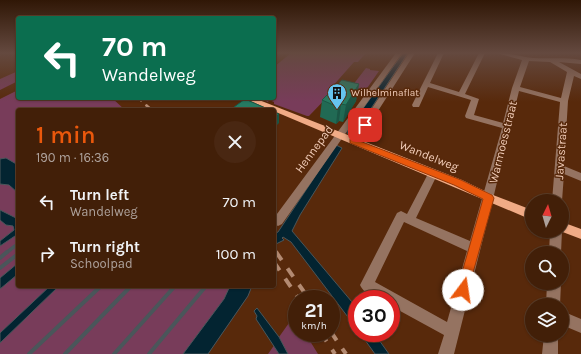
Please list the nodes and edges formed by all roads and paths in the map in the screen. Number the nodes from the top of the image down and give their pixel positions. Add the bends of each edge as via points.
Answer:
1 (389, 70) edge
2 (401, 70) edge
3 (433, 70) edge
4 (474, 70) edge
5 (522, 70) edge
6 (567, 70) edge
7 (571, 72) junction
8 (581, 77) edge
9 (425, 84) junction
10 (516, 88) junction
11 (461, 95) junction
12 (252, 100) edge
13 (564, 101) junction
14 (416, 105) dead end
15 (272, 108) edge
16 (276, 110) edge
17 (506, 127) junction
18 (345, 138) junction
19 (560, 169) junction
20 (433, 173) junction
21 (581, 177) edge
22 (558, 194) edge
23 (489, 198) junction
24 (525, 212) edge
25 (410, 219) junction
26 (278, 221) dead end
27 (569, 230) edge
28 (581, 234) edge
29 (474, 248) junction
30 (569, 321) edge
31 (581, 326) edge
32 (452, 332) junction
33 (551, 342) edge
34 (446, 354) edge
35 (550, 354) edge

1 - 18 street, Hennepad
2 - 18 street via 359,134
3 - 9 street
4 - 11 street
5 - 10 street, Warmoesstraat
6 - 7 street
7 - 8 street
7 - 13 street, Javastraat
9 - 11 street
9 - 14 street
10 - 13 street
10 - 17 street, Warmoesstraat
11 - 17 street via 475,99 469,116
12 - 15 main road, Wandelweg
13 - 19 street, Javastraat
16 - 18 main road, Wandelweg
17 - 23 street, Warmoesstraat
18 - 20 main road, Wandelweg
18 - 26 street, Hennepad
19 - 21 street
19 - 22 street, Javastraat
20 - 23 main road, Wandelweg
20 - 25 street
23 - 24 main road, Wandelweg
23 - 29 street, Warmoesstraat
25 - 29 street
25 - 32 street via 401,216 367,285
27 - 28 main road
29 - 32 street, Warmoesstraat
30 - 31 street
32 - 34 street, Warmoesstraat
33 - 35 street

